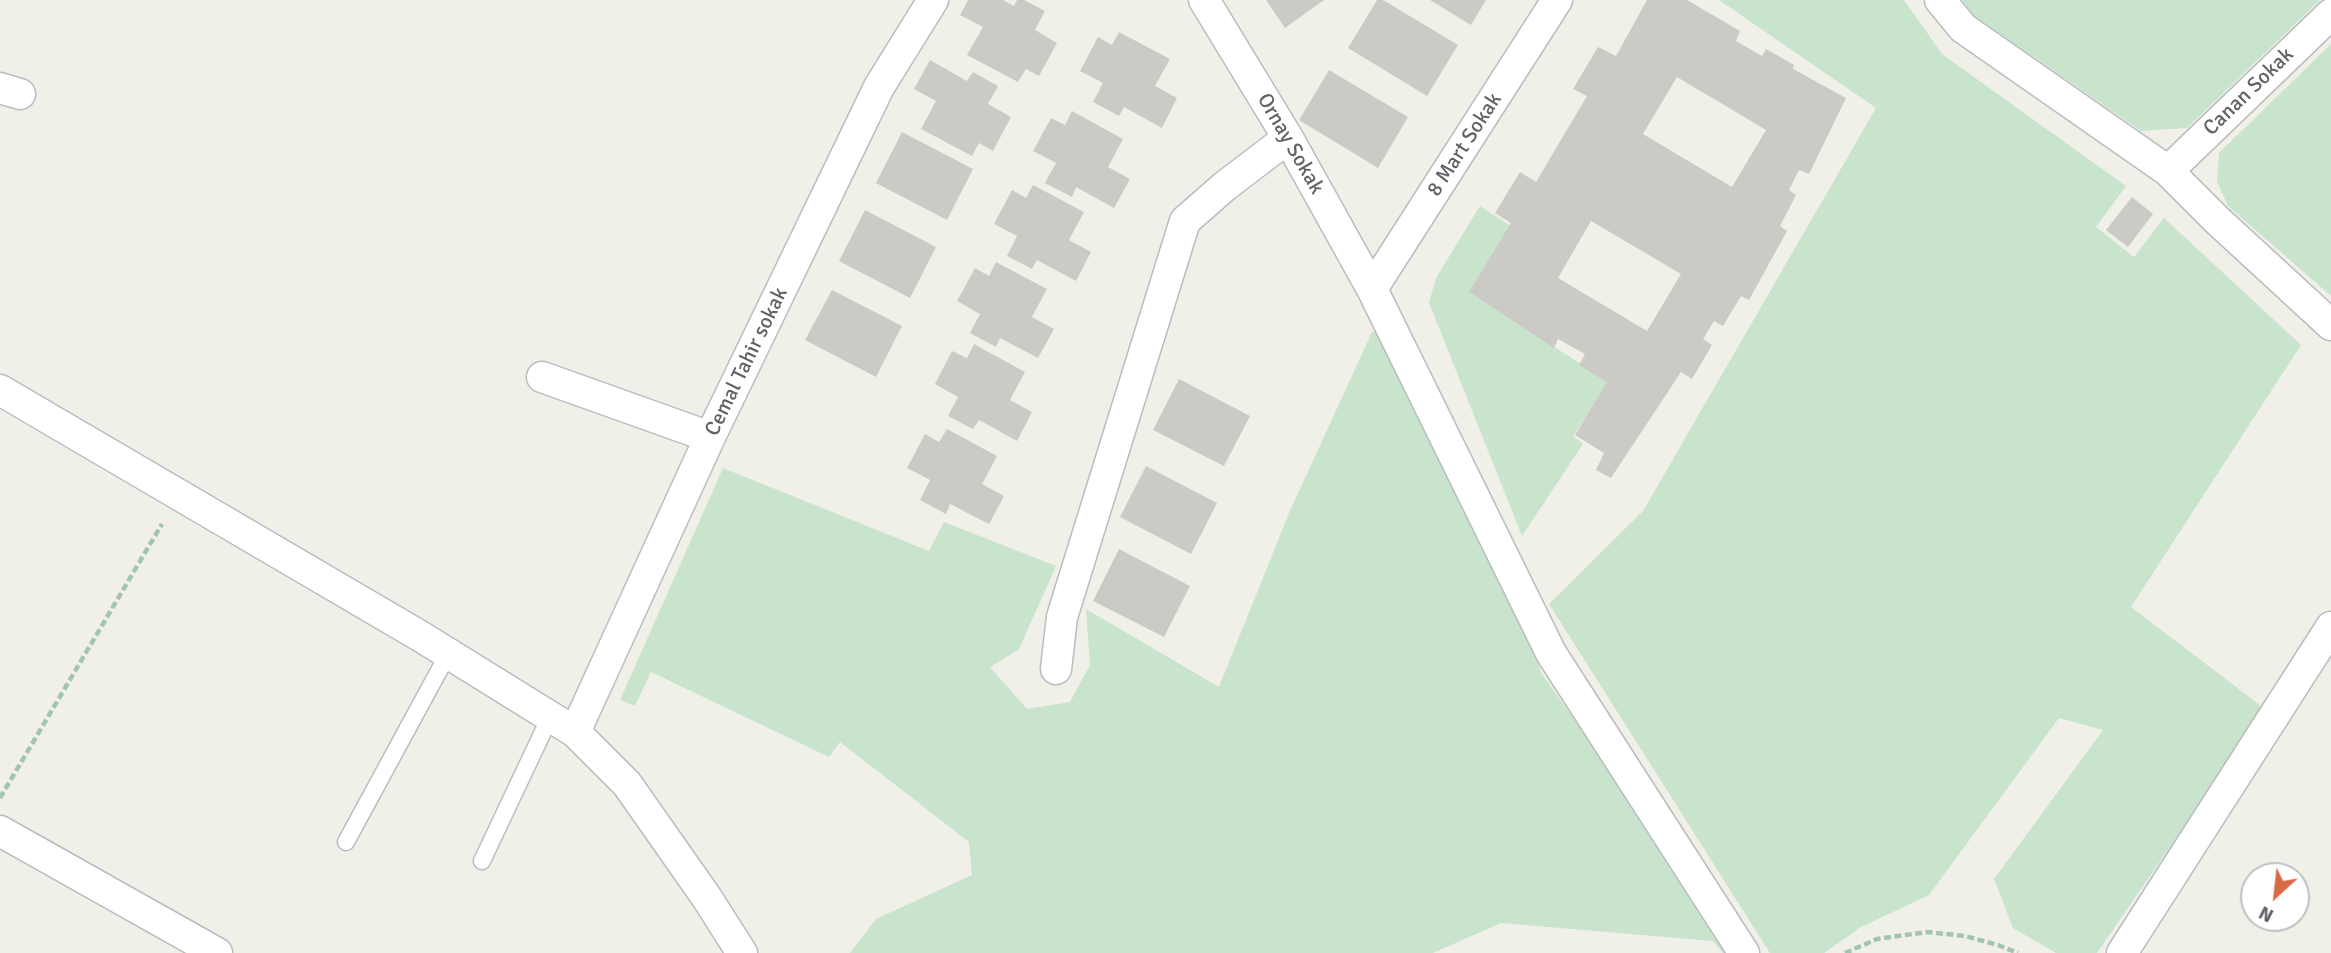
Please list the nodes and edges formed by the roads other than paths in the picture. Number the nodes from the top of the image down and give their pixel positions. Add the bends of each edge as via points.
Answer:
1 (933, 0) edge
2 (1204, 0) edge
3 (1557, 0) edge
4 (1940, 0) edge
5 (2331, 14) edge
6 (1288, 138) junction
7 (2168, 171) junction
8 (1372, 289) junction
9 (2331, 325) edge
10 (542, 377) dead end
11 (0, 390) edge
12 (710, 437) junction
13 (2331, 627) edge
14 (448, 654) junction
15 (1056, 669) dead end
16 (563, 724) junction
17 (0, 831) edge
18 (346, 842) dead end
19 (482, 861) dead end
20 (738, 952) edge
21 (217, 953) edge
22 (1744, 953) edge
23 (2122, 953) edge

1 - 12 street, Cemal Tahir sokak via 879,87
2 - 6 street, Ornay Sokak
3 - 8 street, 8 Mart Sokak
4 - 7 street via 1963,28
5 - 7 street, Canan Sokak
6 - 8 street, Ornay Sokak
6 - 15 street via 1185,221 1062,617
7 - 9 street
8 - 22 street, Ornay Sokak via 1551,653
10 - 12 street
11 - 14 street
12 - 16 street, Cemal Tahir sokak
13 - 23 street
14 - 16 street
14 - 18 lane
16 - 19 lane
16 - 20 street via 627,783
17 - 21 street

